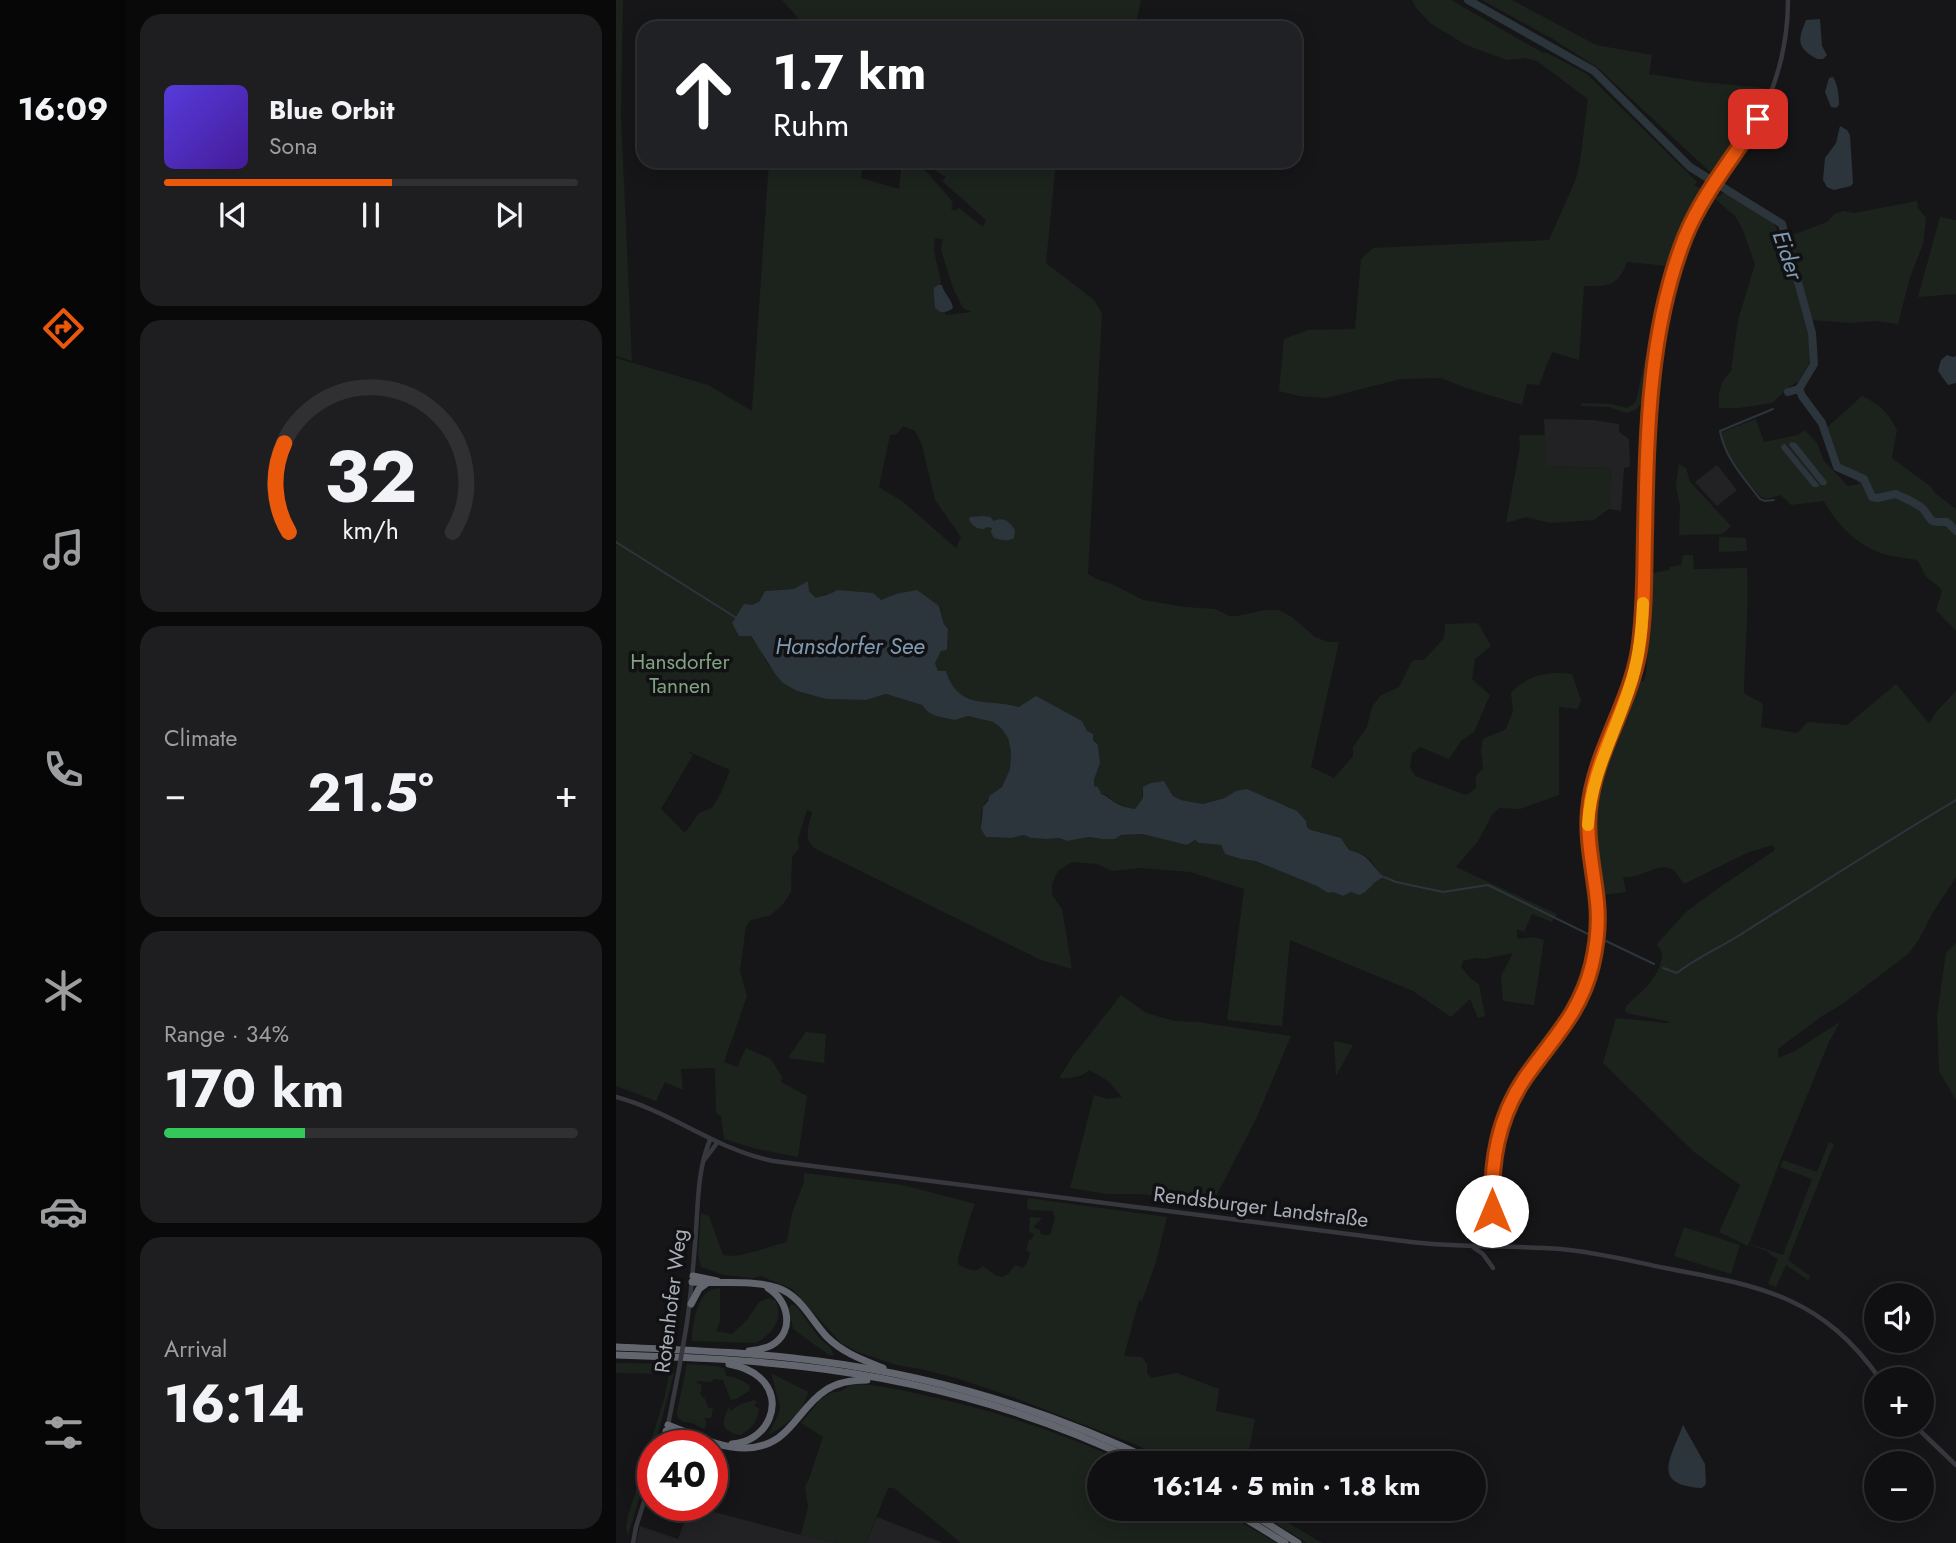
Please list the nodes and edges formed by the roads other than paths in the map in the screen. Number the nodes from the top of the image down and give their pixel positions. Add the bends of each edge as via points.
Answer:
1 (1788, 0) edge
2 (616, 1097) edge
3 (710, 1140) junction
4 (717, 1143) junction
5 (705, 1159) junction
6 (1472, 1246) junction
7 (1493, 1247) junction
8 (1493, 1268) dead end
9 (692, 1279) junction
10 (717, 1281) junction
11 (708, 1283) junction
12 (761, 1285) junction
13 (691, 1304) junction
14 (616, 1347) edge
15 (737, 1353) junction
16 (616, 1355) edge
17 (708, 1359) junction
18 (1871, 1367) edge
19 (911, 1377) junction
20 (892, 1381) junction
21 (667, 1428) junction
22 (671, 1430) edge
23 (674, 1430) edge
24 (1927, 1437) edge
25 (728, 1443) edge
26 (728, 1445) edge
27 (1113, 1451) edge
28 (1131, 1451) edge
29 (1956, 1465) edge
30 (638, 1521) edge
31 (1249, 1521) edge
32 (1263, 1521) edge
33 (633, 1543) edge
34 (1285, 1543) edge
35 (1298, 1543) edge

1 - 7 street via 1784,47 1772,90 1691,225 1661,326 1648,421 1639,647 1631,685 1598,769 1590,804 1588,846 1597,935 1574,1012 1524,1080 1500,1130 1492,1174
2 - 3 street, Rendsburger Landstraße via 658,1112
3 - 4 street, Rendsburger Landstraße
3 - 5 street, Rotenhofer Weg
4 - 5 street, Rotenhofer Weg
4 - 6 street, Rendsburger Landstraße via 750,1156 792,1164 1384,1239
5 - 9 street, Rotenhofer Weg
6 - 7 street, Rendsburger Landstraße
6 - 8 street
7 - 18 street, Rendsburger Landstraße via 1564,1249 1759,1288 1804,1307 1836,1330
9 - 10 highway
9 - 11 highway
9 - 13 street, Rotenhofer Weg
10 - 11 highway
10 - 12 highway
11 - 13 highway
12 - 15 highway via 784,1303 785,1331 768,1347
12 - 19 highway via 794,1297 827,1337 847,1352
13 - 21 street, Rotenhofer Weg, bridge
14 - 15 highway
15 - 19 highway via 829,1362
16 - 17 highway
17 - 20 highway via 796,1365
17 - 25 highway via 756,1374 772,1397 771,1417 761,1433 745,1442
19 - 28 highway via 1034,1412
20 - 26 highway via 838,1384 820,1394 792,1427 773,1441 745,1448
20 - 27 highway via 1026,1417
21 - 22 highway
21 - 23 highway
24 - 29 street
30 - 33 street
31 - 34 highway
32 - 35 highway

